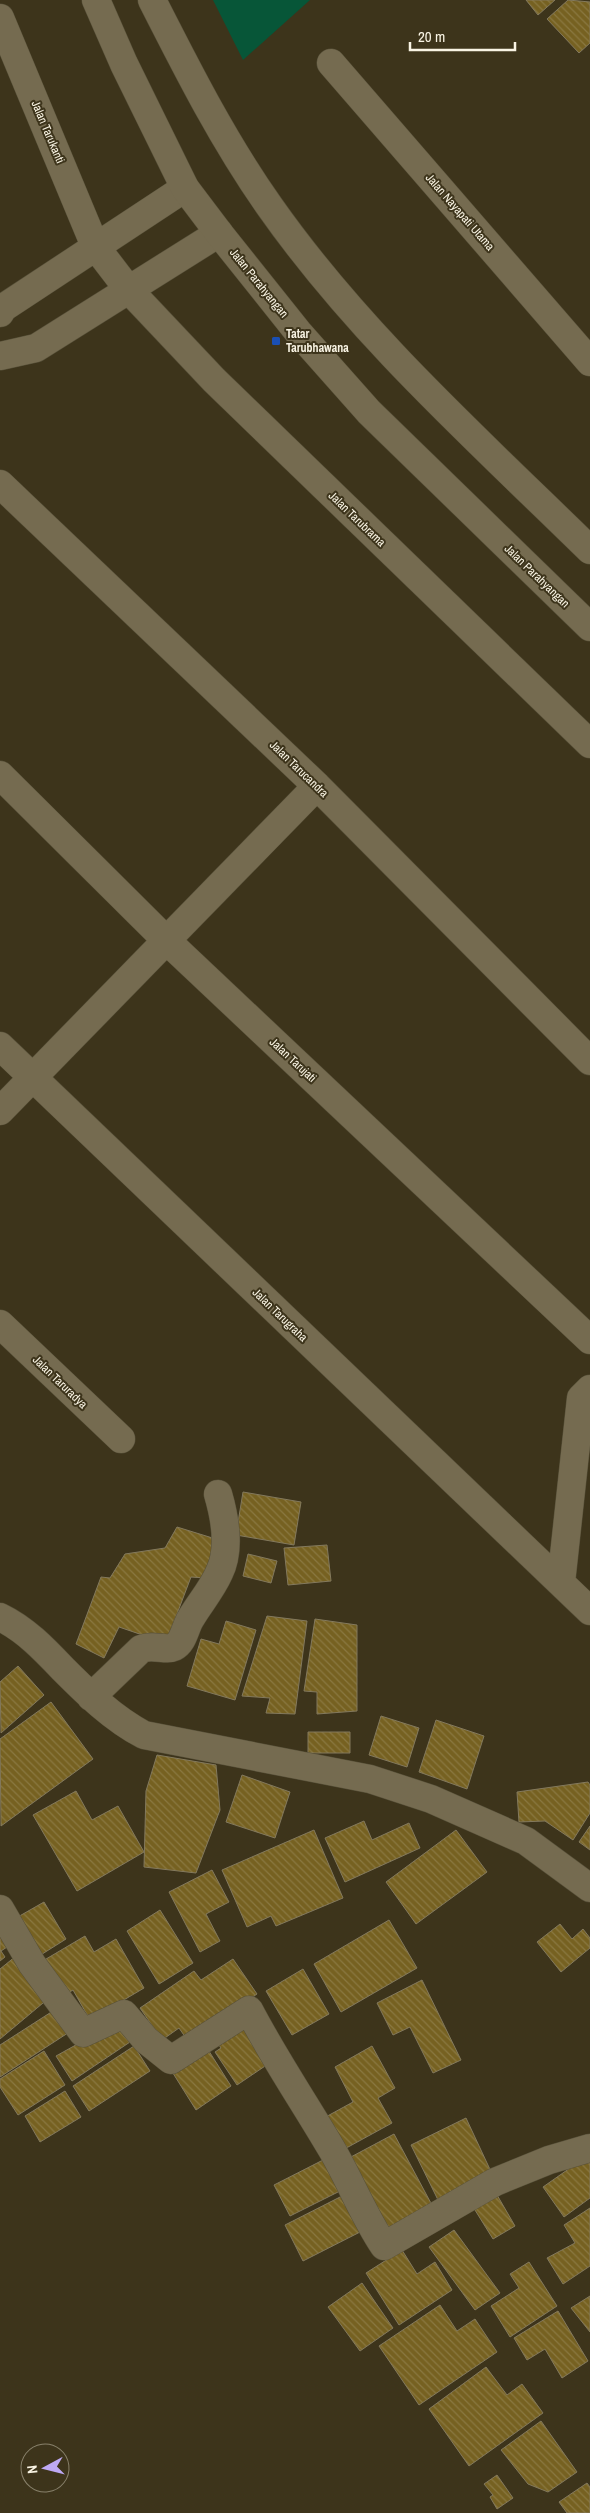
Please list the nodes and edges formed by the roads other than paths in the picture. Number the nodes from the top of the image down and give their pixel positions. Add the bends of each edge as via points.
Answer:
1 (96, 0) edge
2 (152, 0) edge
3 (0, 18) edge
4 (331, 63) dead end
5 (185, 188) junction
6 (219, 232) junction
7 (95, 246) junction
8 (128, 290) junction
9 (0, 313) edge
10 (0, 356) edge
11 (590, 362) edge
12 (0, 484) edge
13 (590, 550) edge
14 (590, 627) edge
15 (590, 744) edge
16 (0, 775) edge
17 (317, 786) junction
18 (166, 940) junction
19 (0, 1046) edge
20 (590, 1061) edge
21 (32, 1078) junction
22 (0, 1111) edge
23 (0, 1324) edge
24 (590, 1340) edge
25 (590, 1389) edge
26 (121, 1439) dead end
27 (218, 1494) dead end
28 (561, 1583) junction
29 (590, 1611) edge
30 (0, 1617) edge
31 (91, 1697) junction
32 (590, 1888) edge
33 (0, 1909) edge
34 (590, 2148) edge

1 - 5 street, Jalan Parahyangan
2 - 13 street via 227,142 270,208 333,288 418,381
3 - 7 street, Jalan Tarukanti
4 - 11 street, Jalan Nayapati Utama
5 - 6 street, Jalan Parahyangan
5 - 7 street
6 - 8 street
6 - 14 street, Jalan Parahyangan via 298,332 369,412
7 - 8 street, Jalan Tarukanti
7 - 9 street
8 - 10 street via 36,348
8 - 15 street, Jalan Tarubrama via 214,380
12 - 17 street, Jalan Tarucandra
16 - 18 street, Jalan Tarujati
17 - 18 street
17 - 20 street, Jalan Tarucandra
18 - 21 street
18 - 24 street, Jalan Tarujati
19 - 21 street, Jalan Tarugraha
21 - 22 street
21 - 28 street, Jalan Tarugraha
23 - 26 street, Jalan Taruradya
25 - 28 street via 581,1398
27 - 31 street via 224,1513 224,1559 179,1643 170,1648 140,1648
28 - 29 street, Jalan Tarugraha
30 - 31 street via 26,1633
31 - 32 street via 123,1724 144,1735 370,1779 431,1799 526,1841
33 - 34 street via 32,1964 83,2034 124,2014 146,2040 171,2060 250,2010 384,2246 496,2182 549,2160

